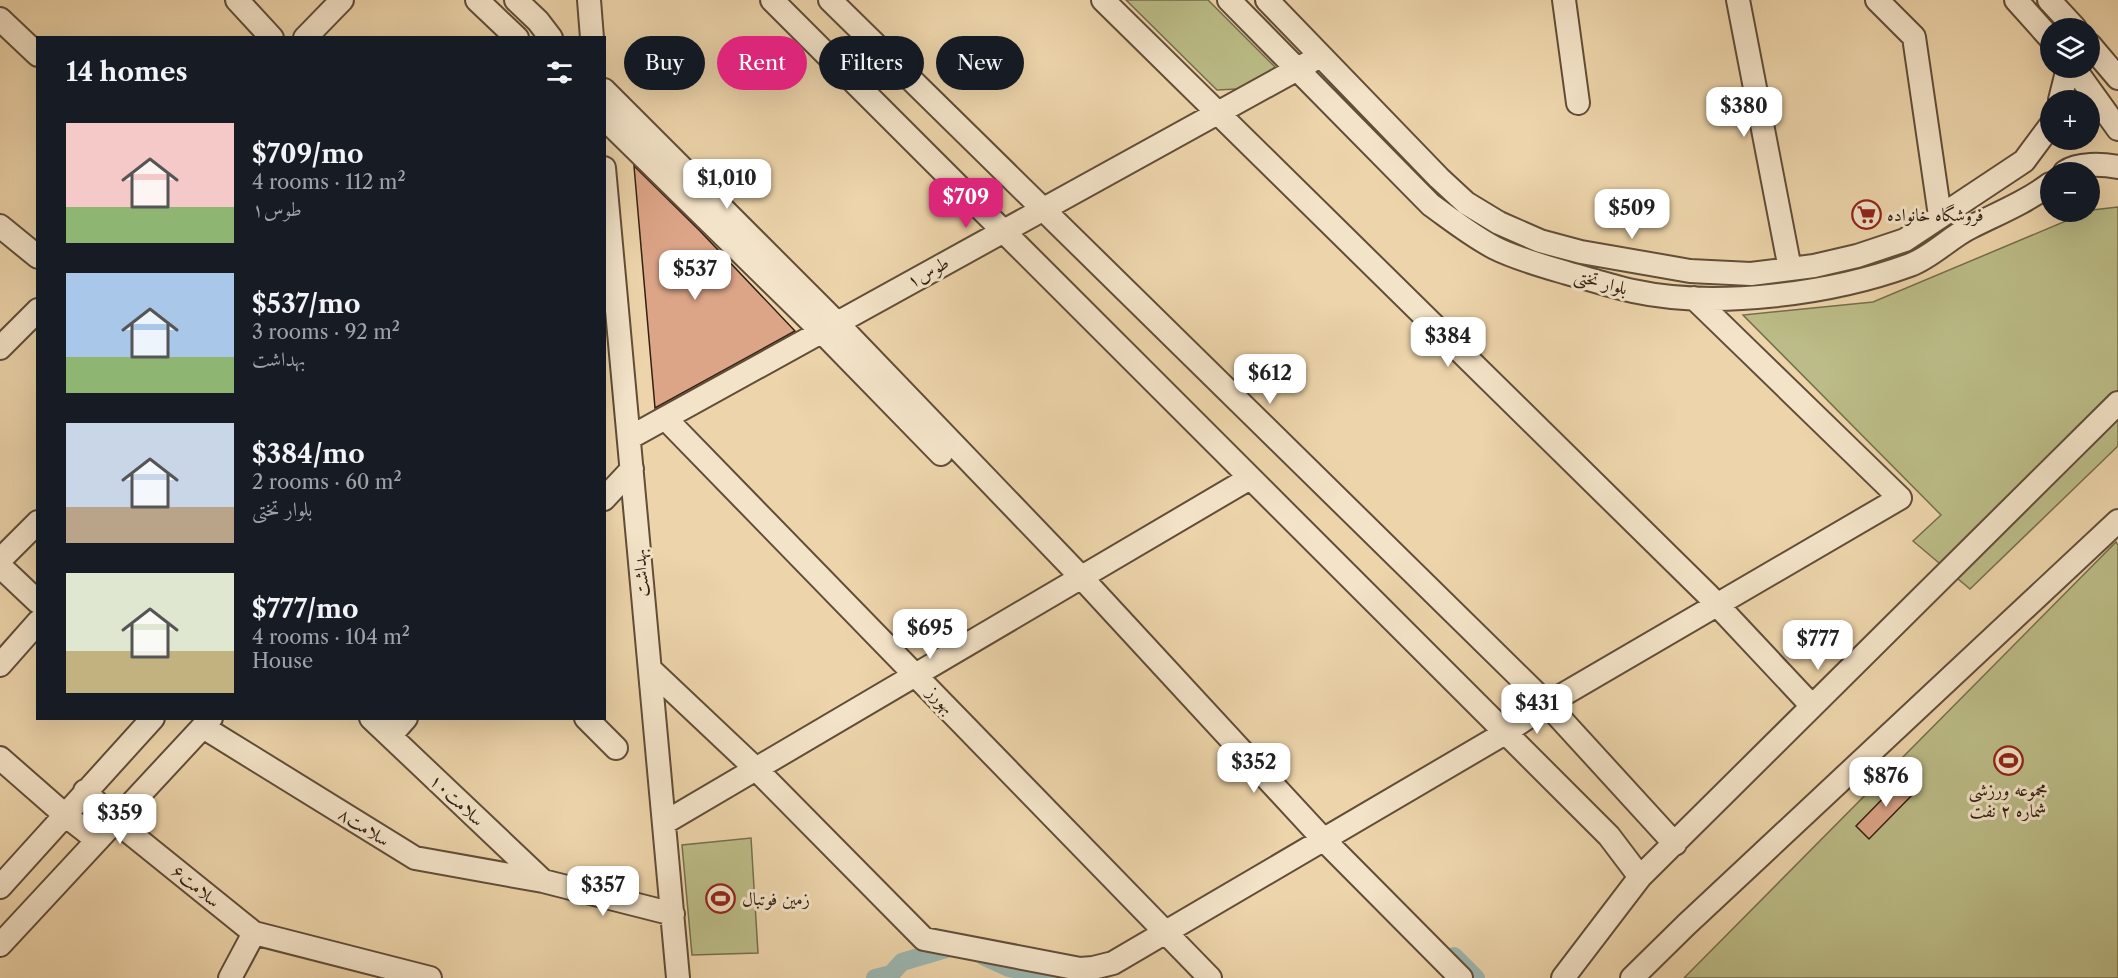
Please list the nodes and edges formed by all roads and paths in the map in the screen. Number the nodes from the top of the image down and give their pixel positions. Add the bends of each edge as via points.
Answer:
1 (237, 0) edge
2 (342, 0) edge
3 (477, 0) edge
4 (516, 0) edge
5 (589, 0) edge
6 (772, 0) edge
7 (830, 0) edge
8 (1103, 0) edge
9 (1229, 0) edge
10 (1267, 0) edge
11 (1564, 0) edge
12 (1738, 0) edge
13 (1876, 0) edge
14 (2016, 0) edge
15 (2049, 0) edge
16 (2066, 18) edge
17 (0, 19) edge
18 (2040, 27) edge
19 (270, 36) edge
20 (307, 36) edge
21 (515, 36) edge
22 (549, 36) edge
23 (592, 36) edge
24 (36, 53) edge
25 (1322, 55) junction
26 (2100, 57) edge
27 (1297, 68) junction
28 (2081, 78) edge
29 (2118, 78) edge
30 (606, 92) edge
31 (1578, 103) dead end
32 (1218, 113) junction
33 (606, 120) edge
34 (2118, 129) edge
35 (2040, 139) edge
36 (2100, 164) edge
37 (2118, 167) edge
38 (2040, 190) edge
39 (606, 202) edge
40 (1042, 210) junction
41 (1940, 216) junction
42 (0, 226) edge
43 (1003, 231) junction
44 (608, 236) edge
45 (36, 255) edge
46 (1791, 269) junction
47 (609, 275) edge
48 (1694, 298) junction
49 (36, 312) edge
50 (829, 327) junction
51 (0, 348) edge
52 (2118, 403) edge
53 (665, 418) junction
54 (629, 438) junction
55 (632, 469) junction
56 (1250, 478) junction
57 (606, 497) edge
58 (2118, 520) edge
59 (36, 524) edge
60 (0, 560) edge
61 (0, 566) edge
62 (1075, 581) junction
63 (36, 600) edge
64 (1717, 605) junction
65 (36, 624) edge
66 (0, 665) edge
67 (650, 669) junction
68 (916, 674) junction
69 (1547, 704) junction
70 (1812, 706) junction
71 (151, 720) edge
72 (373, 720) edge
73 (404, 720) edge
74 (588, 720) edge
75 (207, 723) edge
76 (1505, 733) junction
77 (390, 736) junction
78 (616, 748) dead end
79 (0, 758) edge
80 (756, 769) junction
81 (86, 791) junction
82 (65, 815) junction
83 (114, 820) junction
84 (664, 823) junction
85 (1323, 839) junction
86 (97, 840) junction
87 (1675, 843) junction
88 (1640, 877) junction
89 (543, 881) junction
90 (0, 887) edge
91 (673, 914) junction
92 (1165, 932) junction
93 (254, 933) junction
94 (0, 945) edge
95 (239, 974) edge
96 (1206, 977) edge
97 (430, 978) edge
98 (678, 978) edge
99 (1461, 978) edge
100 (1563, 978) edge
101 (1632, 978) edge

1 - 19 street
2 - 20 street
3 - 21 street
4 - 22 street
5 - 23 street
6 - 43 street
7 - 40 street
8 - 32 street
9 - 27 street, بلوار تختی
10 - 25 street, بلوار تختی
11 - 31 street
12 - 46 street
13 - 41 street via 1914,37
14 - 18 street
15 - 16 street
17 - 24 street
25 - 27 street, طوس۱
25 - 46 street, بلوار تختی via 1439,178 1466,203 1500,223 1540,241 1581,252 1689,272
26 - 29 street
27 - 32 street, طوس۱
27 - 48 street, بلوار تختی via 1431,205 1496,249 1634,291
28 - 34 street
30 - 50 street
32 - 40 street, طوس۱
32 - 64 street
33 - 50 street
35 - 41 street, بلوار تختی via 2024,161
36 - 37 street
38 - 48 street, بلوار تختی via 1912,264 1862,280 1821,290
39 - 44 street, بهداشت
40 - 43 street, طوس۱
40 - 69 street
41 - 46 street, بلوار تختی via 1905,240 1857,256
42 - 45 street
43 - 50 street, طوس۱
43 - 56 street
44 - 47 street, بهداشت
47 - 54 street, بهداشت
48 - 64 street via 1900,498
49 - 51 street
50 - 53 street, طوس۱
50 - 62 street
52 - 70 street
53 - 54 street, طوس۱
53 - 68 street, بهورز
54 - 55 street, بهداشت
55 - 57 street
55 - 67 street, بهداشت
56 - 62 street
56 - 76 street
58 - 101 street
59 - 60 street
61 - 63 street
62 - 68 street
62 - 85 street
64 - 69 street
64 - 70 street
65 - 66 street
67 - 80 street
67 - 84 street, بهداشت
68 - 80 street
68 - 92 street, بهورز
69 - 76 street
69 - 87 street
70 - 87 street
71 - 81 street
72 - 77 street, سلامت۱۰
73 - 77 street
74 - 78 street
75 - 83 street
75 - 89 street, سلامت۸ via 415,858
76 - 85 street
76 - 88 street via 1609,836
77 - 89 street, سلامت۱۰
79 - 82 street
80 - 84 street
80 - 92 street via 924,939 1080,969 1113,963
81 - 82 street
81 - 83 street, سلامت۶
82 - 86 street
82 - 90 street
83 - 86 street
83 - 93 street, سلامت۶
84 - 91 street, بهداشت
85 - 92 street
85 - 99 street
86 - 94 street
87 - 88 street
88 - 100 street
89 - 91 street, سلامت۸
91 - 98 street, بهداشت
92 - 96 street, بهورز
93 - 95 street
93 - 97 street

